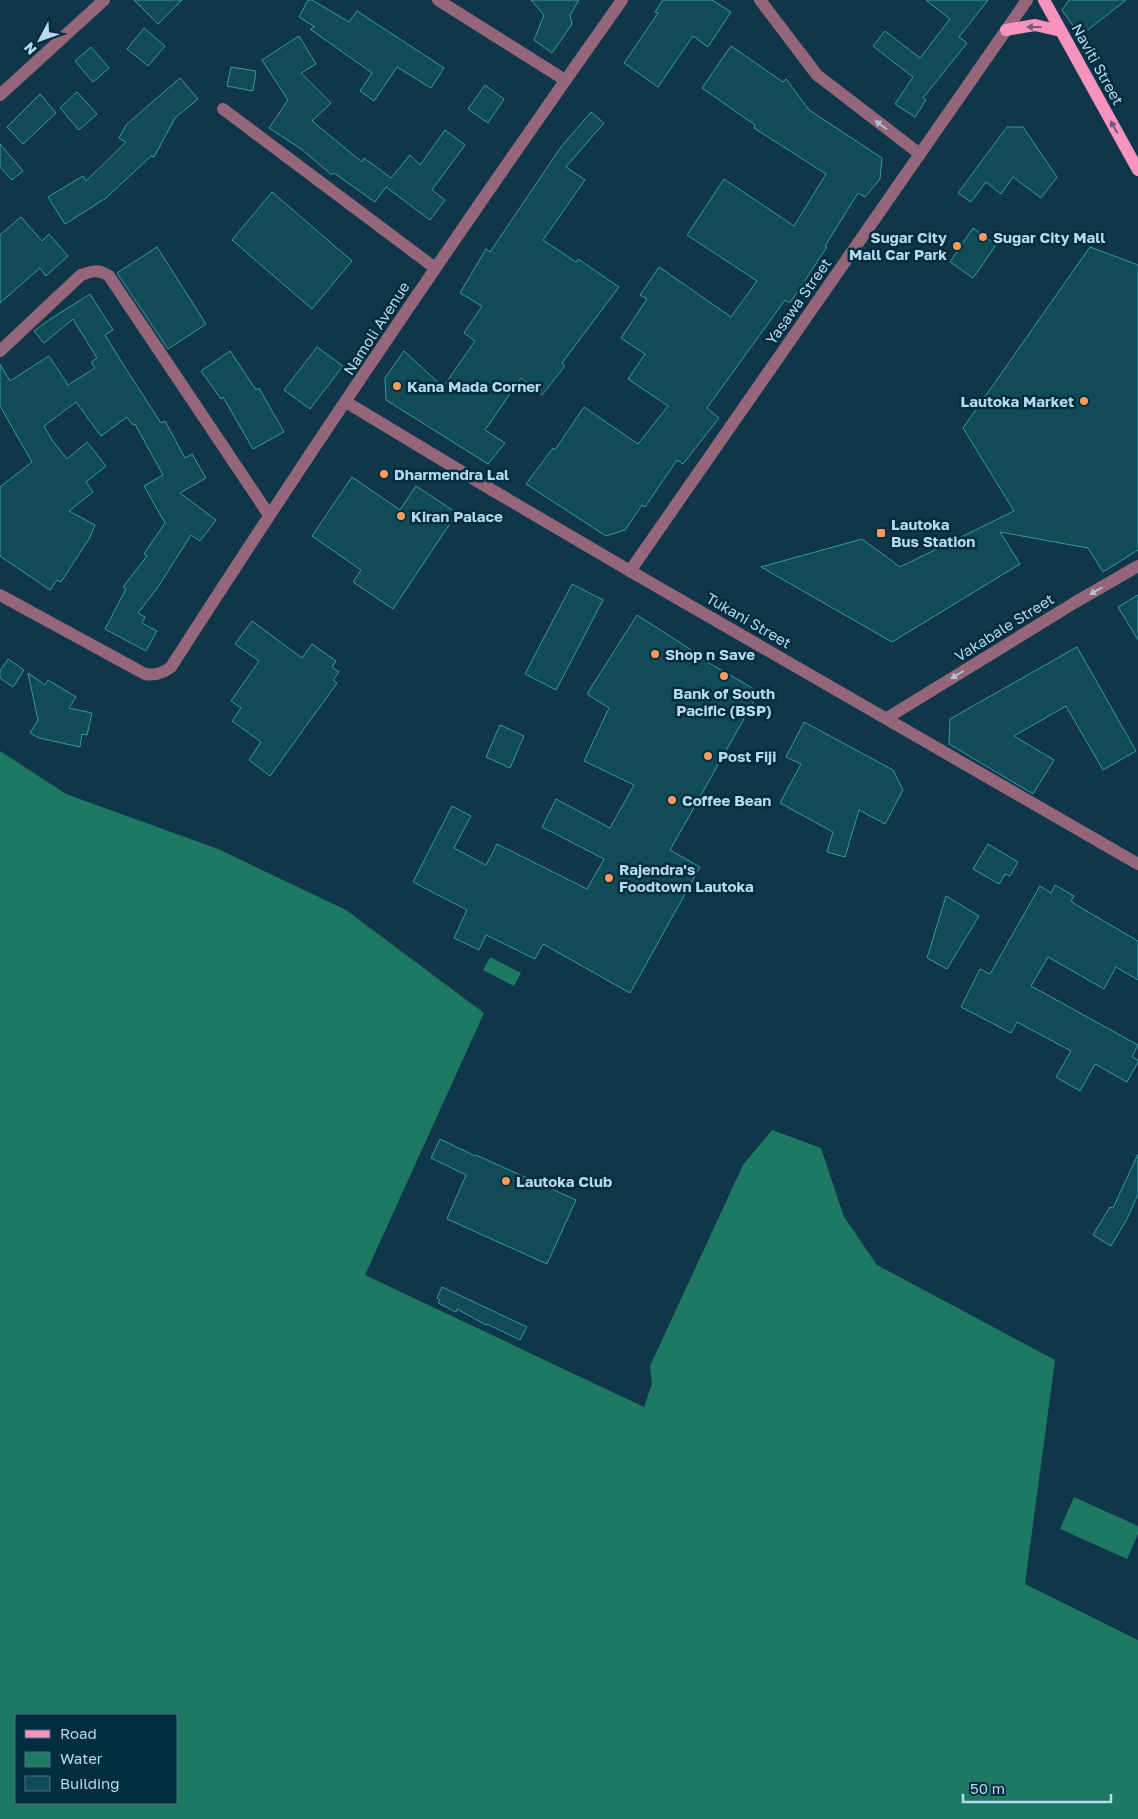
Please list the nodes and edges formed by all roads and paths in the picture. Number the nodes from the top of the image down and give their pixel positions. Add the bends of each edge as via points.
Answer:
1 (104, 0) edge
2 (438, 0) edge
3 (622, 0) edge
4 (760, 0) edge
5 (1027, 0) edge
6 (1044, 0) edge
7 (1006, 30) junction
8 (1061, 31) junction
9 (565, 80) junction
10 (0, 95) edge
11 (223, 109) dead end
12 (920, 154) junction
13 (1138, 170) edge
14 (435, 268) junction
15 (0, 351) edge
16 (346, 402) junction
17 (269, 515) junction
18 (1138, 566) edge
19 (630, 571) junction
20 (0, 595) edge
21 (887, 718) junction
22 (1138, 864) edge

1 - 10 street
2 - 9 street
3 - 9 street, Namoli Avenue
12 -> 4 street via 817,75
5 - 7 street, Yasawa Street
6 - 8 main road, Naviti Street
8 -> 7 main road via 1035,25
7 - 12 street, Yasawa Street
13 -> 8 main road, Naviti Street
9 - 14 street, Namoli Avenue
11 - 14 street
12 - 19 street, Yasawa Street
14 - 16 street, Namoli Avenue
15 - 17 street via 81,275 98,270 104,272
16 - 17 street, Namoli Avenue
16 - 19 street, Tukani Street
17 - 20 street, Namoli Avenue via 171,667 160,674 145,674
18 -> 21 street, Vakabale Street
19 - 21 street, Tukani Street
21 - 22 street, Tukani Street

